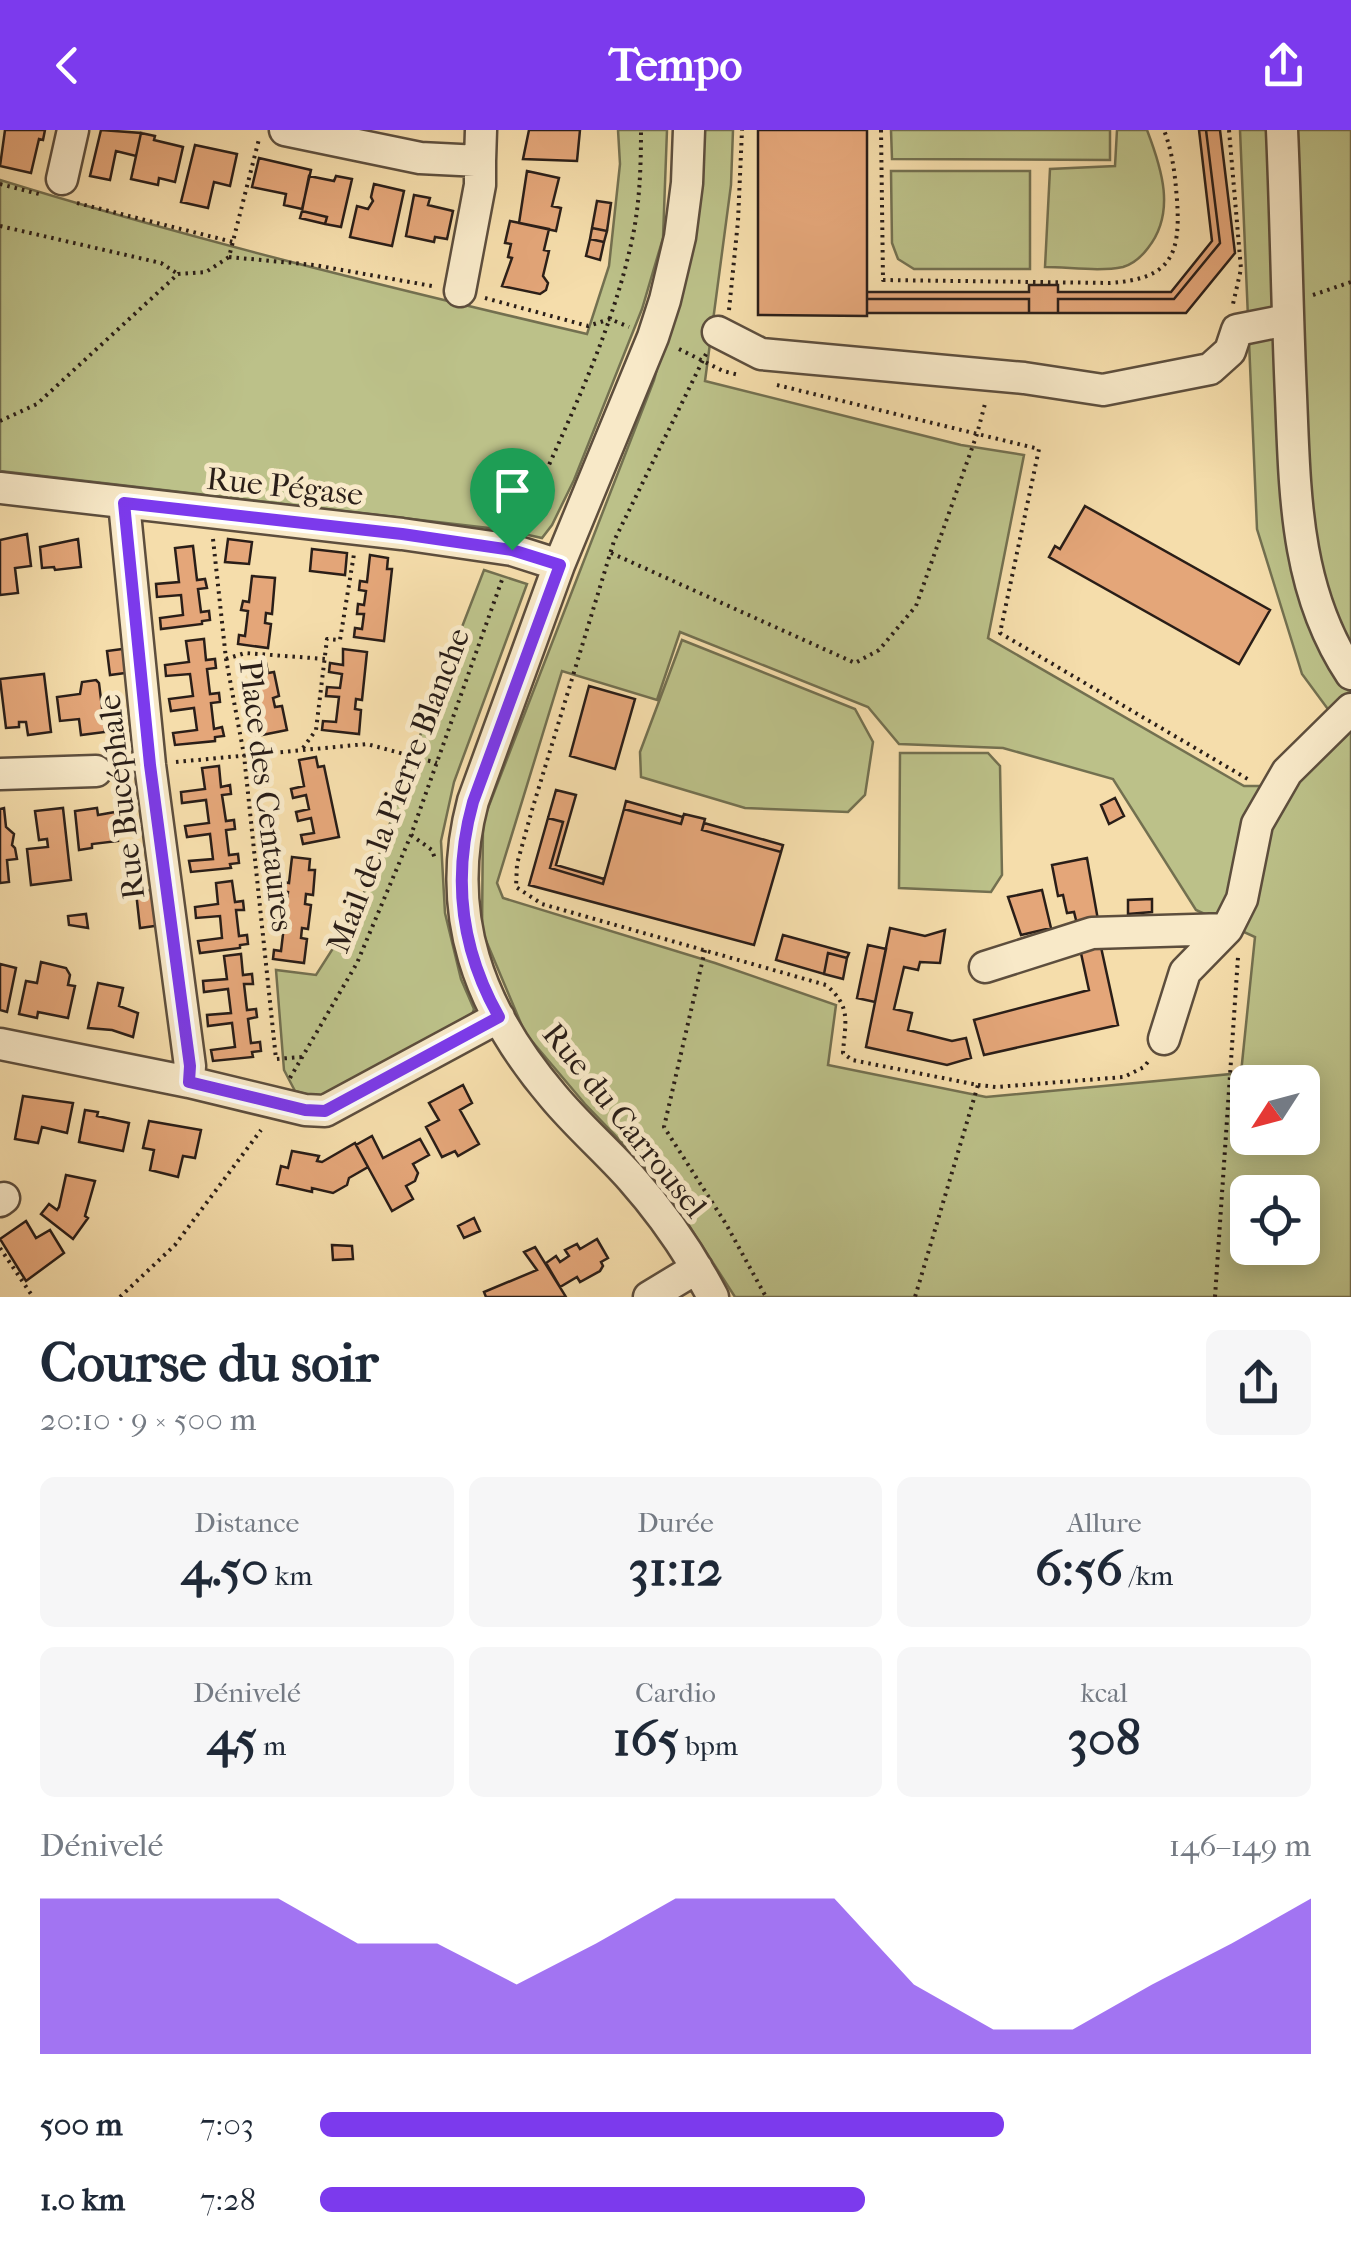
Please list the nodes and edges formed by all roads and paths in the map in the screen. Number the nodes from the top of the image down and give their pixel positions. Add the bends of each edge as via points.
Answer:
1 (73, 130) edge
2 (261, 130) edge
3 (285, 130) edge
4 (481, 130) edge
5 (640, 130) edge
6 (689, 130) edge
7 (742, 130) edge
8 (881, 130) edge
9 (1164, 130) edge
10 (1229, 130) edge
11 (1282, 130) edge
12 (480, 161) junction
13 (0, 184) edge
14 (58, 192) junction
15 (0, 226) edge
16 (233, 242) junction
17 (229, 256) junction
18 (178, 274) junction
19 (1351, 282) edge
20 (460, 292) junction
21 (1287, 312) junction
22 (610, 319) junction
23 (1237, 330) junction
24 (718, 332) junction
25 (703, 360) junction
26 (741, 376) dead end
27 (992, 376) junction
28 (777, 385) dead end
29 (0, 421) edge
30 (977, 434) junction
31 (0, 488) edge
32 (124, 503) junction
33 (216, 513) junction
34 (358, 530) junction
35 (512, 550) junction
36 (611, 553) junction
37 (560, 565) junction
38 (226, 658) junction
39 (325, 659) junction
40 (1351, 674) edge
41 (1351, 709) edge
42 (302, 748) junction
43 (244, 755) junction
44 (438, 764) junction
45 (150, 765) junction
46 (96, 771) dead end
47 (0, 774) edge
48 (1274, 794) junction
49 (1227, 929) junction
50 (706, 950) junction
51 (986, 967) dead end
52 (499, 1017) junction
53 (1164, 1038) joint
54 (0, 1044) edge
55 (302, 1057) junction
56 (189, 1082) junction
57 (978, 1085) junction
58 (277, 1104) junction
59 (0, 1248) edge
60 (697, 1268) junction
61 (32, 1297) edge
62 (120, 1297) edge
63 (649, 1297) edge
64 (713, 1297) edge
65 (766, 1297) edge
66 (915, 1297) edge
67 (1215, 1297) edge

1 - 14 street
2 - 16 path
3 - 12 street via 420,158
4 - 12 street
5 - 22 path, Mail de la Pierre Blanche via 634,230
6 - 37 street, Rue du Carrousel via 673,275
7 - 24 path via 728,311
8 - 9 path via 882,280 1110,283 1135,282 1160,270 1180,237 1173,153
10 - 23 path via 1241,269 1232,310
11 - 21 street
12 - 20 street
13 - 14 path
14 - 16 path
15 - 18 path via 162,263
16 - 17 path
17 - 18 path via 206,272
17 - 20 path via 314,264
18 - 29 path via 37,404
19 - 21 path
20 - 22 path via 588,326
21 - 23 street
21 - 40 street via 1296,520 1320,612
22 - 35 path, Mail de la Pierre Blanche
23 - 27 street via 1230,351 1210,369 1103,390
24 - 25 path
24 - 27 street via 760,354
25 - 26 path
25 - 36 path
27 - 30 path
28 - 30 path
30 - 36 path via 916,606 879,650 855,663
30 - 48 path via 1040,449 1000,634
31 - 32 street, Rue Pégase
32 - 33 street, Rue Pégase
32 - 45 street, Rue Bucéphale
33 - 34 street, Rue Pégase
33 - 38 path, Place des Centaures
34 - 35 street, Rue Pégase
34 - 39 path, Place des Centaures via 340,640 327,639
35 - 37 street, Rue Pégase
35 - 44 path, Mail de la Pierre Blanche
36 - 50 path via 516,864 516,886 542,904
37 - 52 street, Rue du Carrousel via 462,842 462,913
38 - 39 path via 245,653
38 - 43 path, Place des Centaures
39 - 42 path, Place des Centaures via 316,730
41 - 48 street via 1287,772
42 - 43 path
42 - 44 path via 368,744
43 - 45 path
43 - 55 path, Place des Centaures via 276,1058
44 - 55 path, Mail de la Pierre Blanche via 356,963
45 - 56 street, Rue Bucéphale
46 - 47 street
48 - 49 street via 1257,824 1242,899
49 - 51 street via 1092,933
49 - 53 street via 1185,972
49 - 67 path via 1240,960
50 - 57 path via 826,985 846,1008 844,1053 852,1060
50 - 65 path via 664,1127
52 - 58 street via 325,1111
52 - 60 street, Rue du Carrousel via 536,1074 655,1206
53 - 57 path via 1144,1066 1124,1077
54 - 56 street
55 - 58 path, Mail de la Pierre Blanche
56 - 58 street
57 - 66 path
58 - 62 path, Mail de la Pierre Blanche via 176,1245
59 - 61 path
60 - 63 street
60 - 64 street, Rue du Carrousel

